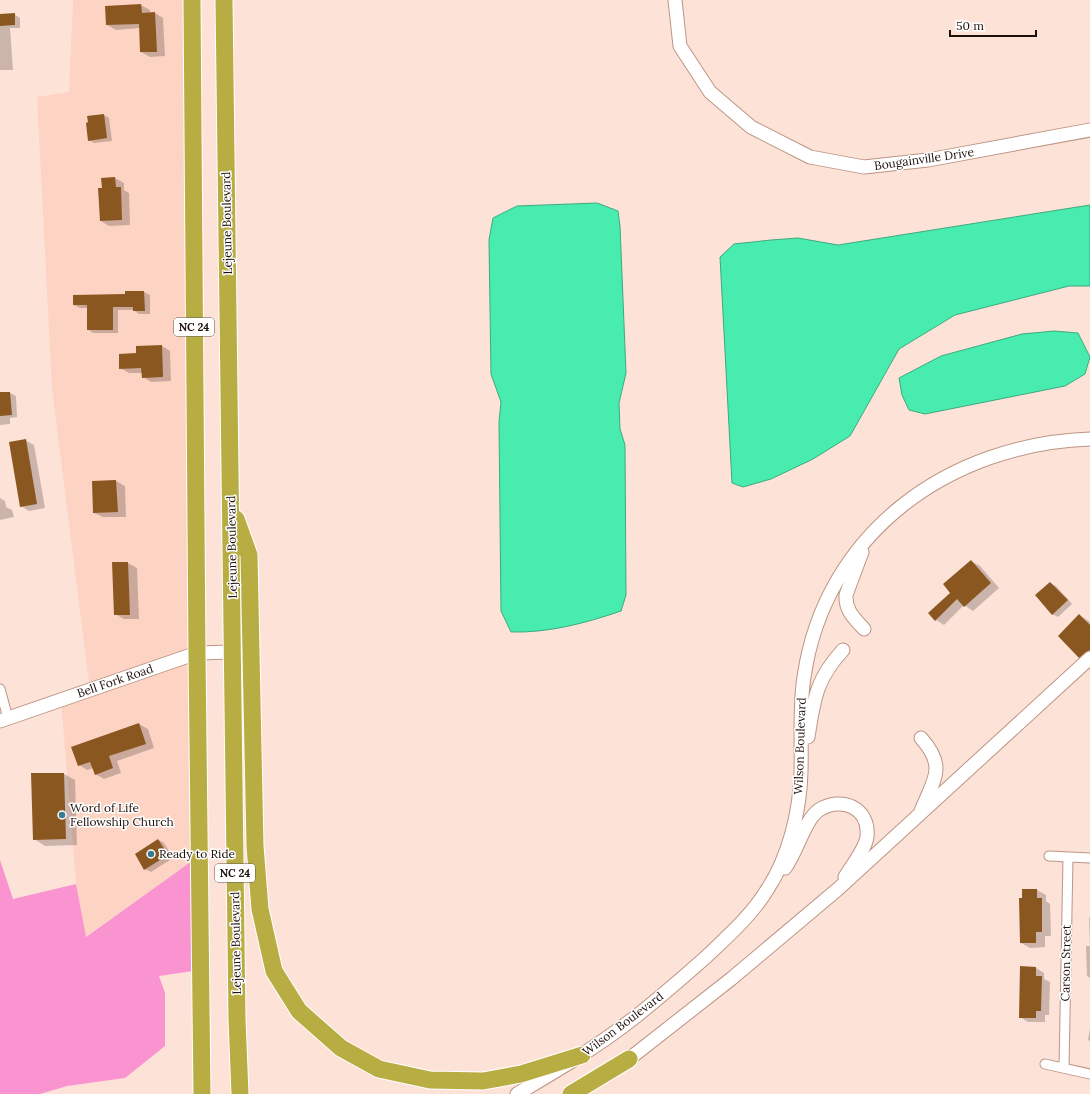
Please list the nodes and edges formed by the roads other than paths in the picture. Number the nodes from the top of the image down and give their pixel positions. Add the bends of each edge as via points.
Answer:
1 (192, 0) edge
2 (224, 0) edge
3 (675, 0) edge
4 (1090, 130) edge
5 (1090, 439) edge
6 (231, 505) junction
7 (866, 540) junction
8 (864, 629) dead end
9 (842, 650) dead end
10 (232, 652) junction
11 (196, 653) junction
12 (1090, 658) edge
13 (0, 689) edge
14 (4, 720) edge
15 (921, 738) dead end
16 (801, 773) junction
17 (920, 815) junction
18 (1049, 856) dead end
19 (1068, 858) junction
20 (1090, 858) edge
21 (838, 888) junction
22 (768, 890) junction
23 (582, 1055) junction
24 (629, 1059) junction
25 (1045, 1064) dead end
26 (1064, 1068) junction
27 (1090, 1074) edge
28 (202, 1094) edge
29 (240, 1094) edge
30 (517, 1094) edge
31 (571, 1094) edge
32 (595, 1094) edge

1 - 11 highway, NC 24
2 - 6 highway, Lejeune Boulevard / NC 24
3 - 4 main road, Bougainville Drive via 680,46 710,92 751,127 810,157 864,167 928,160
5 - 7 main road, Wilson Boulevard via 1058,440 1015,448 974,462 928,486 904,504
6 - 10 highway, Lejeune Boulevard / NC 24
6 - 23 highway via 249,555 255,846 260,909 274,972 299,1011 341,1048 379,1069 430,1080 483,1081 521,1074
7 - 8 main road via 846,595 850,614
7 - 16 main road, Wilson Boulevard via 842,572 814,628 803,679
9 - 16 main road via 818,684
10 - 11 main road, Bell Fork Road
10 - 29 highway, Lejeune Boulevard / NC 24
11 - 14 main road, Bell Fork Road
11 - 28 highway, NC 24
12 - 17 main road
13 - 14 street
15 - 17 main road via 934,756 937,770
16 - 22 main road, Wilson Boulevard via 796,814 788,845
17 - 21 main road
18 - 19 street
19 - 20 street
19 - 26 street, Carson Street
21 - 22 main road via 867,838 861,814 855,807 840,803 825,807 811,818 793,857
21 - 24 main road via 732,979
22 - 23 main road, Wilson Boulevard via 733,932 676,984 624,1026
23 - 30 main road, Wilson Boulevard
24 - 31 highway
24 - 32 highway
25 - 26 street
26 - 27 street

